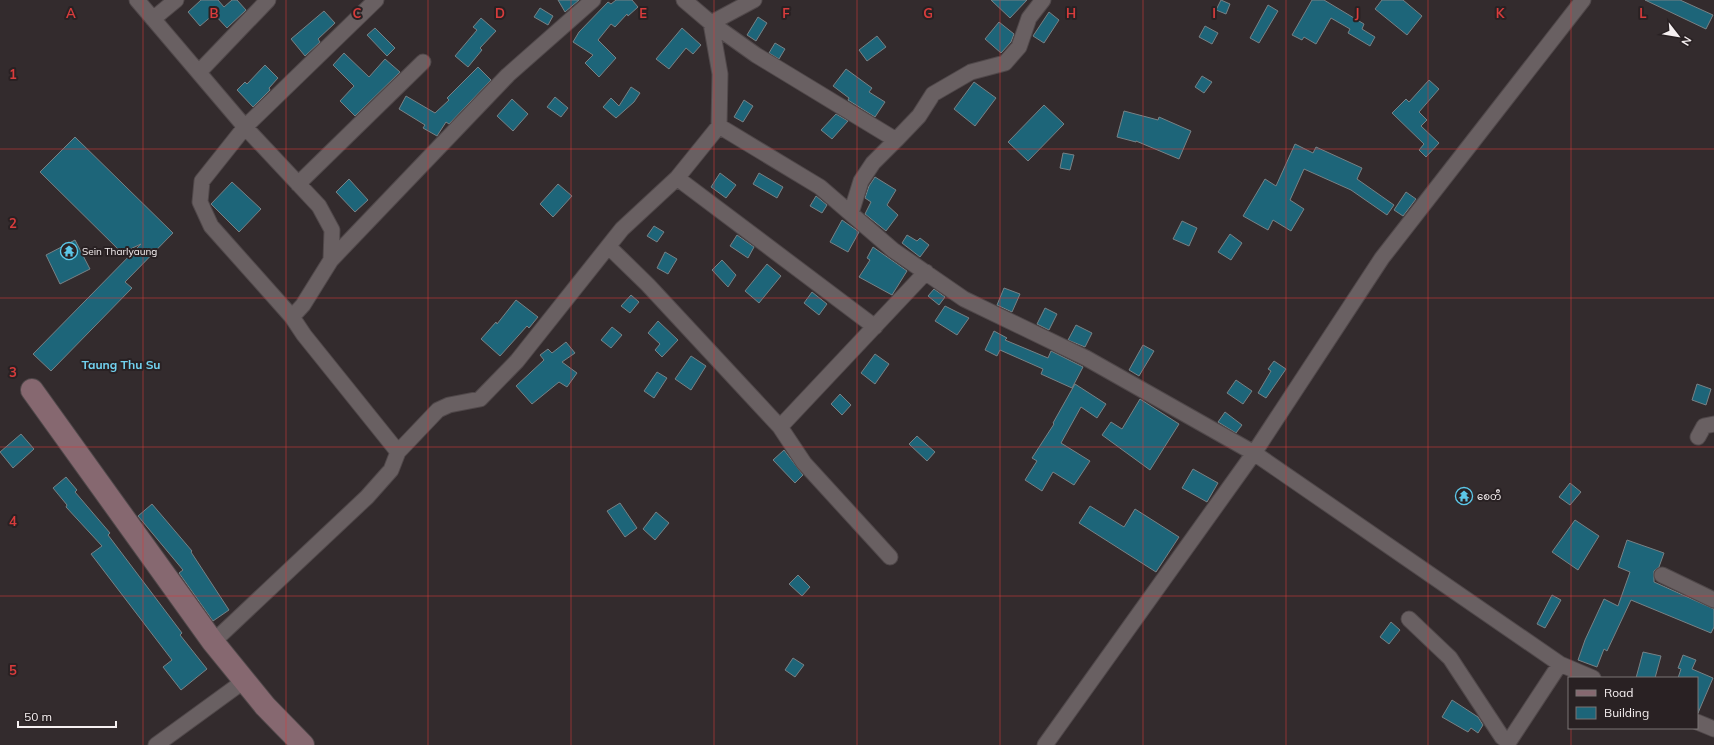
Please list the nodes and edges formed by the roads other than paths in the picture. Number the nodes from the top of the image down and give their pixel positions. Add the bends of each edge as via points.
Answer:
1 (137, 0) edge
2 (176, 0) edge
3 (268, 0) edge
4 (594, 0) edge
5 (684, 0) edge
6 (754, 0) edge
7 (1043, 0) edge
8 (1583, 0) edge
9 (367, 4) edge
10 (153, 19) junction
11 (711, 23) junction
12 (423, 62) dead end
13 (199, 72) junction
14 (719, 126) junction
15 (246, 127) junction
16 (896, 140) junction
17 (677, 178) junction
18 (298, 184) junction
19 (851, 213) junction
20 (609, 247) junction
21 (331, 260) junction
22 (926, 272) junction
23 (292, 317) junction
24 (875, 326) junction
25 (32, 390) dead end
26 (1714, 424) edge
27 (780, 428) junction
28 (1698, 437) dead end
29 (398, 452) junction
30 (1254, 453) junction
31 (890, 557) dead end
32 (1662, 575) dead end
33 (1714, 600) edge
34 (1409, 619) dead end
35 (213, 642) junction
36 (1560, 664) junction
37 (1591, 677) edge
38 (244, 681) junction
39 (1698, 722) edge
40 (1714, 729) edge
41 (156, 745) edge
42 (303, 745) edge
43 (1045, 745) edge

1 - 10 street
2 - 10 street
3 - 13 street
4 - 21 street via 508,75
5 - 11 street
6 - 11 street
7 - 16 street via 1030,18 1019,47 1005,63 971,72 933,94 919,116
8 - 30 street via 1382,258
9 - 15 street
10 - 13 street
11 - 14 street via 720,74
11 - 16 street via 756,55
12 - 18 street
13 - 15 street
14 - 17 street
14 - 19 street via 820,187
15 - 18 street
15 - 23 street via 202,181 200,202 211,226
16 - 19 street via 861,181
17 - 20 street via 622,229
17 - 24 street
18 - 21 street via 319,206 332,230
19 - 22 street via 894,250
20 - 27 street
20 - 29 street via 517,361 480,399 438,410
21 - 23 street via 303,305
22 - 24 street
22 - 30 street via 964,299 1086,358
23 - 29 street
24 - 27 street
25 - 35 street
26 - 28 street via 1704,426
27 - 31 street via 804,463
29 - 35 street via 391,470 367,497
30 - 36 street
30 - 43 street
32 - 33 street
34 - 36 street via 1450,658 1506,740 1510,740
35 - 38 street
36 - 37 street
38 - 41 street
38 - 42 street
39 - 40 street

